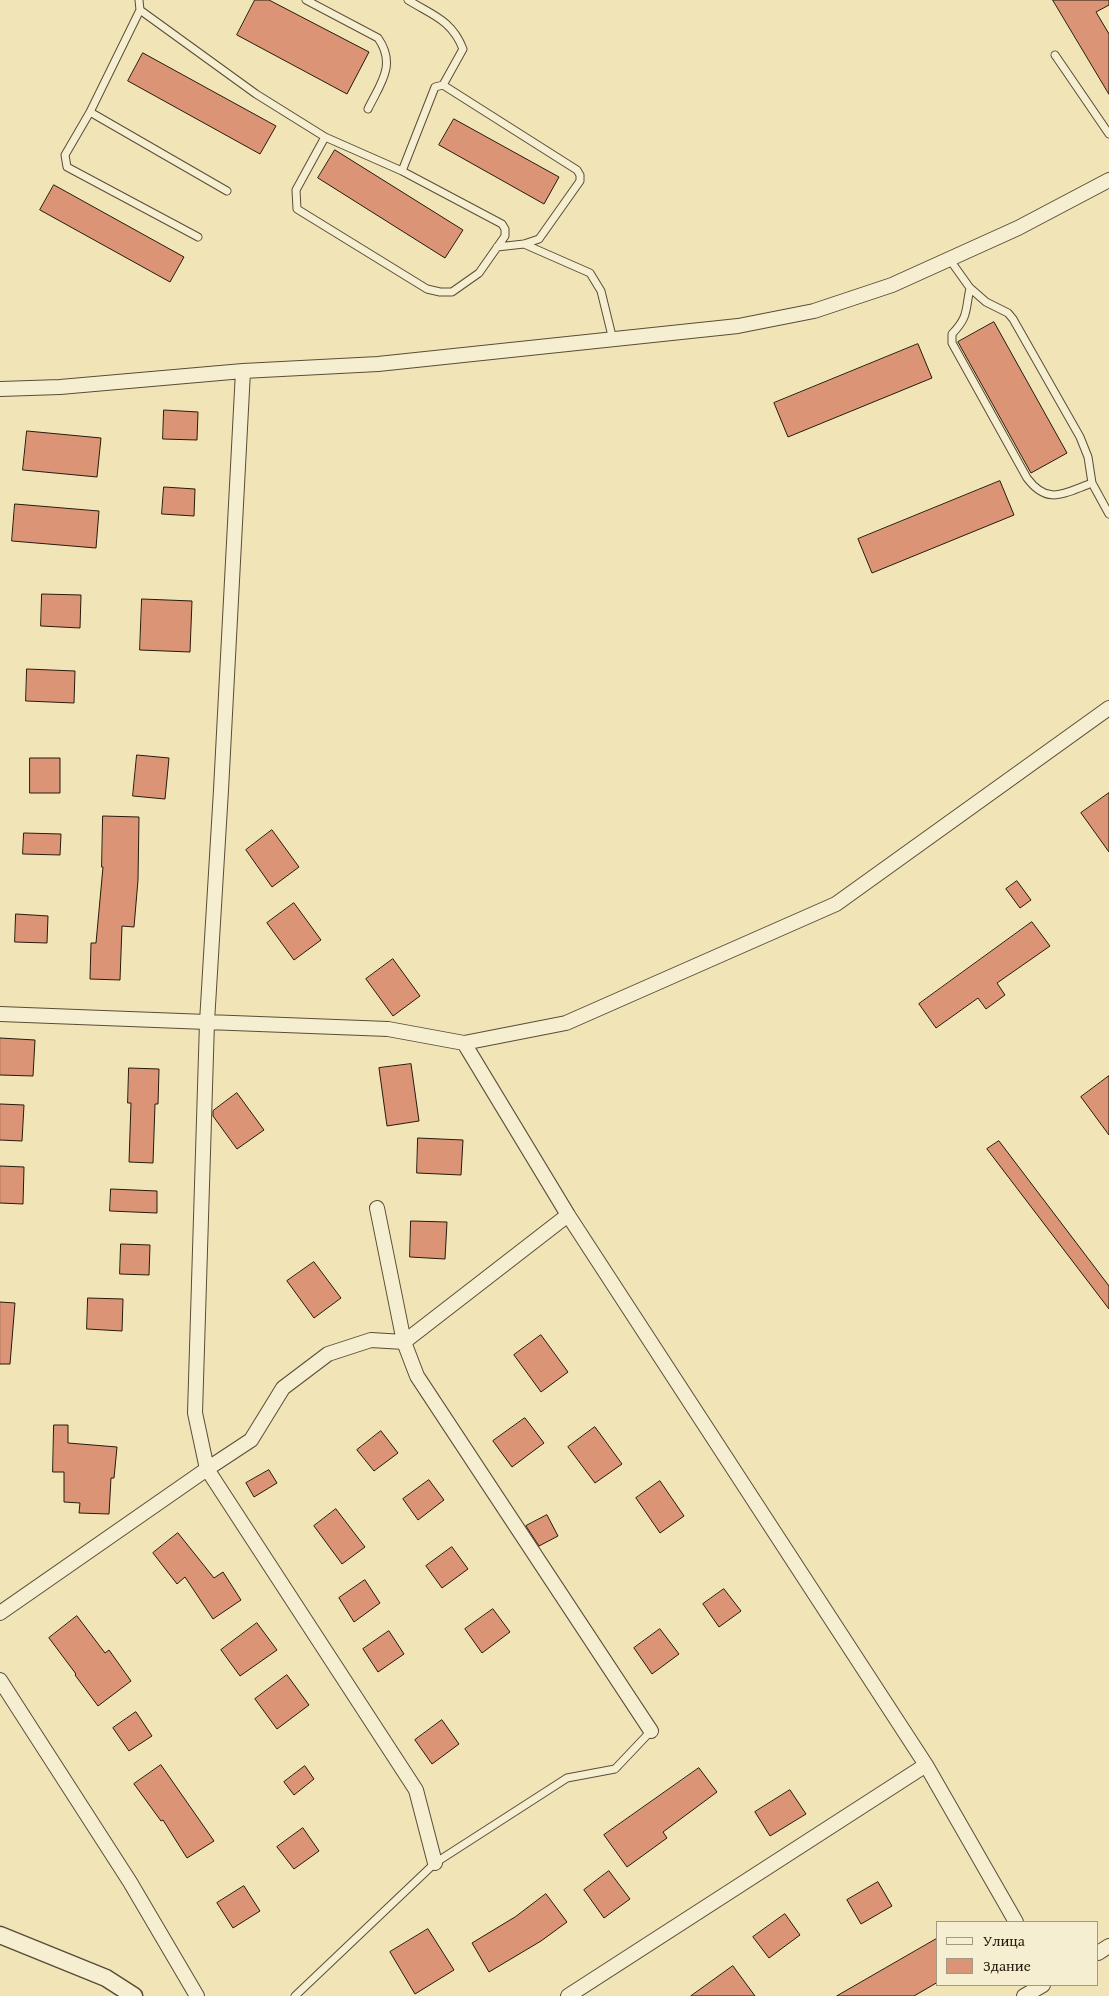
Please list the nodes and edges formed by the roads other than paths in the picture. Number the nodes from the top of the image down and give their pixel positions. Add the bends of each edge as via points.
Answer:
1 (140, 0) edge
2 (306, 0) edge
3 (408, 0) edge
4 (140, 10) junction
5 (1054, 55) dead end
6 (443, 85) junction
7 (368, 109) dead end
8 (90, 112) junction
9 (1109, 134) edge
10 (325, 137) junction
11 (402, 172) junction
12 (1109, 180) edge
13 (227, 191) dead end
14 (198, 237) dead end
15 (524, 244) junction
16 (498, 247) junction
17 (950, 260) junction
18 (970, 288) junction
19 (613, 340) junction
20 (243, 371) junction
21 (0, 389) edge
22 (1092, 483) junction
23 (1109, 514) edge
24 (1109, 708) edge
25 (0, 1014) edge
26 (207, 1022) junction
27 (464, 1043) junction
28 (377, 1208) dead end
29 (568, 1215) junction
30 (404, 1342) junction
31 (207, 1469) junction
32 (0, 1613) edge
33 (0, 1680) edge
34 (651, 1731) joint
35 (926, 1765) junction
36 (435, 1863) junction
37 (1015, 1921) edge
38 (0, 1935) edge
39 (1041, 1986) edge
40 (134, 1996) edge
41 (197, 1996) edge
42 (295, 1996) edge
43 (568, 1996) edge
44 (1024, 1996) edge

1 - 4 lane
2 - 7 lane via 371,34 380,42 387,58 387,69
3 - 6 lane via 448,24 458,35 462,49
4 - 8 lane
4 - 10 lane via 256,94
5 - 9 lane
6 - 11 lane via 435,87
6 - 15 lane via 578,170 580,181 539,239
8 - 13 lane
8 - 14 lane via 66,155 67,167
10 - 11 lane
10 - 16 lane via 296,190 297,209 427,289 440,292 452,292 479,273
11 - 16 lane via 502,224 505,236
12 - 17 street
15 - 16 lane
15 - 19 lane via 590,273 602,291
17 - 18 lane
17 - 19 street via 892,286 814,311 738,326
18 - 22 lane via 1014,319 1080,437 1088,457
18 - 22 lane via 968,310 952,334 952,343 1027,478 1036,490 1050,496
19 - 20 street via 378,364
20 - 21 street
20 - 26 street
22 - 23 lane
24 - 27 street via 836,904 566,1023
25 - 26 street
26 - 27 street via 388,1029
26 - 31 street via 196,1413
27 - 29 street
28 - 30 street
29 - 30 street
29 - 35 street
30 - 31 street via 371,1340 328,1354 283,1388 251,1440
30 - 34 street via 417,1376
31 - 32 street
31 - 36 street via 416,1790
33 - 41 street via 130,1882
34 - 36 lane via 615,1769 567,1778
35 - 37 street
35 - 43 street
36 - 42 lane
38 - 40 street via 106,1978
39 - 44 street

